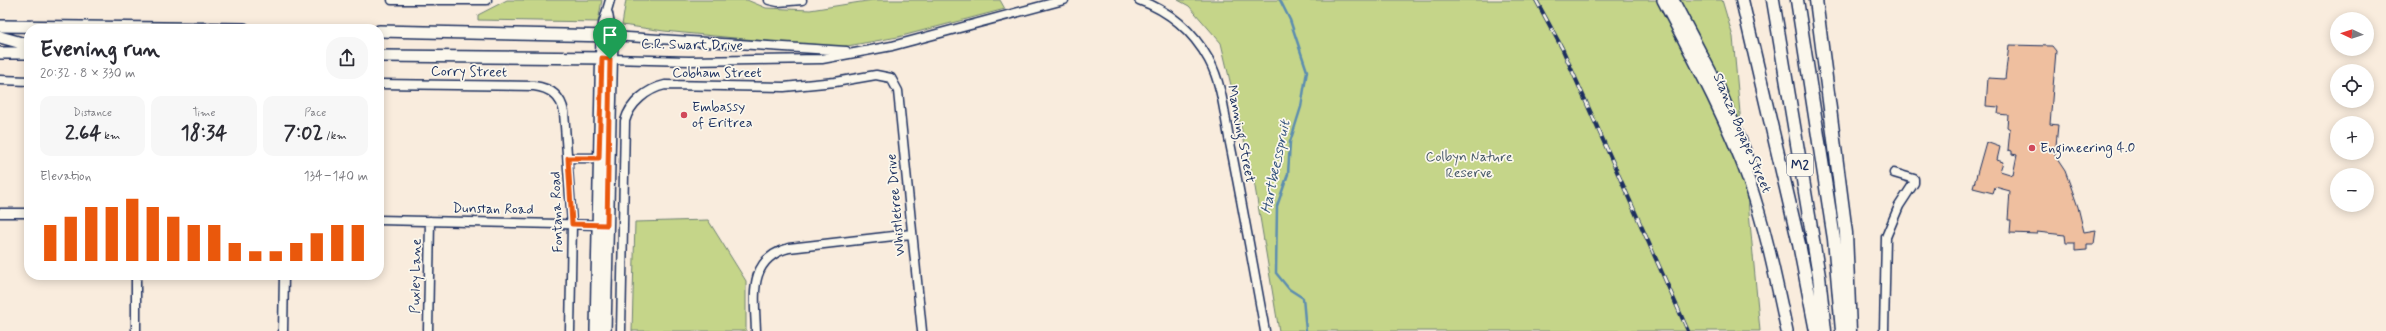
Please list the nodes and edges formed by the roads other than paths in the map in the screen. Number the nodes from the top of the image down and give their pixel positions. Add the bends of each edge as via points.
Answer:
1 (392, 0) edge
2 (487, 0) edge
3 (610, 0) edge
4 (770, 0) edge
5 (802, 0) edge
6 (1064, 0) edge
7 (1139, 0) edge
8 (1663, 0) edge
9 (1673, 0) edge
10 (1742, 0) edge
11 (1773, 0) edge
12 (1797, 0) edge
13 (1816, 0) edge
14 (0, 26) edge
15 (24, 26) edge
16 (384, 31) edge
17 (607, 35) junction
18 (0, 37) edge
19 (24, 44) edge
20 (860, 52) junction
21 (0, 53) edge
22 (24, 53) edge
23 (384, 56) edge
24 (606, 58) junction
25 (891, 78) joint
26 (0, 80) edge
27 (24, 81) edge
28 (384, 84) edge
29 (556, 95) joint
30 (568, 158) junction
31 (599, 158) junction
32 (1894, 173) dead end
33 (0, 213) edge
34 (24, 213) edge
35 (384, 220) edge
36 (430, 221) junction
37 (572, 224) junction
38 (602, 225) junction
39 (911, 234) junction
40 (136, 280) edge
41 (284, 280) edge
42 (136, 331) edge
43 (283, 331) edge
44 (428, 331) edge
45 (570, 331) edge
46 (596, 331) edge
47 (605, 331) edge
48 (621, 331) edge
49 (756, 331) edge
50 (922, 331) edge
51 (1265, 331) edge
52 (1787, 331) edge
53 (1816, 331) edge
54 (1825, 331) edge
55 (1842, 331) edge
56 (1850, 331) edge
57 (1884, 331) edge

1 - 2 street
3 - 17 street via 603,24
4 - 5 street
6 - 20 street, C.R. Swart Drive via 924,38
7 - 51 street, Manning Street via 1168,14 1181,24 1199,44 1214,72 1238,182
8 - 52 main road, Stanza Bopape Street via 1708,86 1749,181 1764,231
9 - 52 main road, Stanza Bopape Street via 1718,88 1755,178 1778,262
10 - 53 highway via 1799,244
11 - 54 highway, M2 via 1819,276
12 - 55 highway, M2 via 1834,239
13 - 56 highway via 1846,233
14 - 15 main road
16 - 17 main road, C.R. Swart Drive
17 - 20 street, C.R. Swart Drive
17 - 24 main road
18 - 19 main road
20 - 24 street, C.R. Swart Drive via 822,59 689,61
21 - 22 main road
23 - 24 main road, C.R. Swart Drive
24 - 31 main road
24 - 38 main road
25 - 39 street, Whistletree Drive via 898,91
25 - 48 street, Cobham Street via 876,75 784,87 666,85 653,90 635,103 625,121
26 - 27 street
28 - 29 street, Corry Street via 534,86 548,89
29 - 30 street, Fontana Road via 564,109
30 - 31 street
30 - 37 street, Fontana Road
31 - 38 main road
32 - 57 street via 1914,179 1914,183 1899,206 1886,237
33 - 34 street
35 - 36 street, Dunstan Road
36 - 37 street, Dunstan Road
36 - 44 street, Puxley Lane
37 - 38 street, Dunstan Road
37 - 45 street, Fontana Road
38 - 46 main road
38 - 47 main road
39 - 49 street via 789,248 773,254 764,262 756,277
39 - 50 street, Whistletree Drive
40 - 42 street
41 - 43 street

